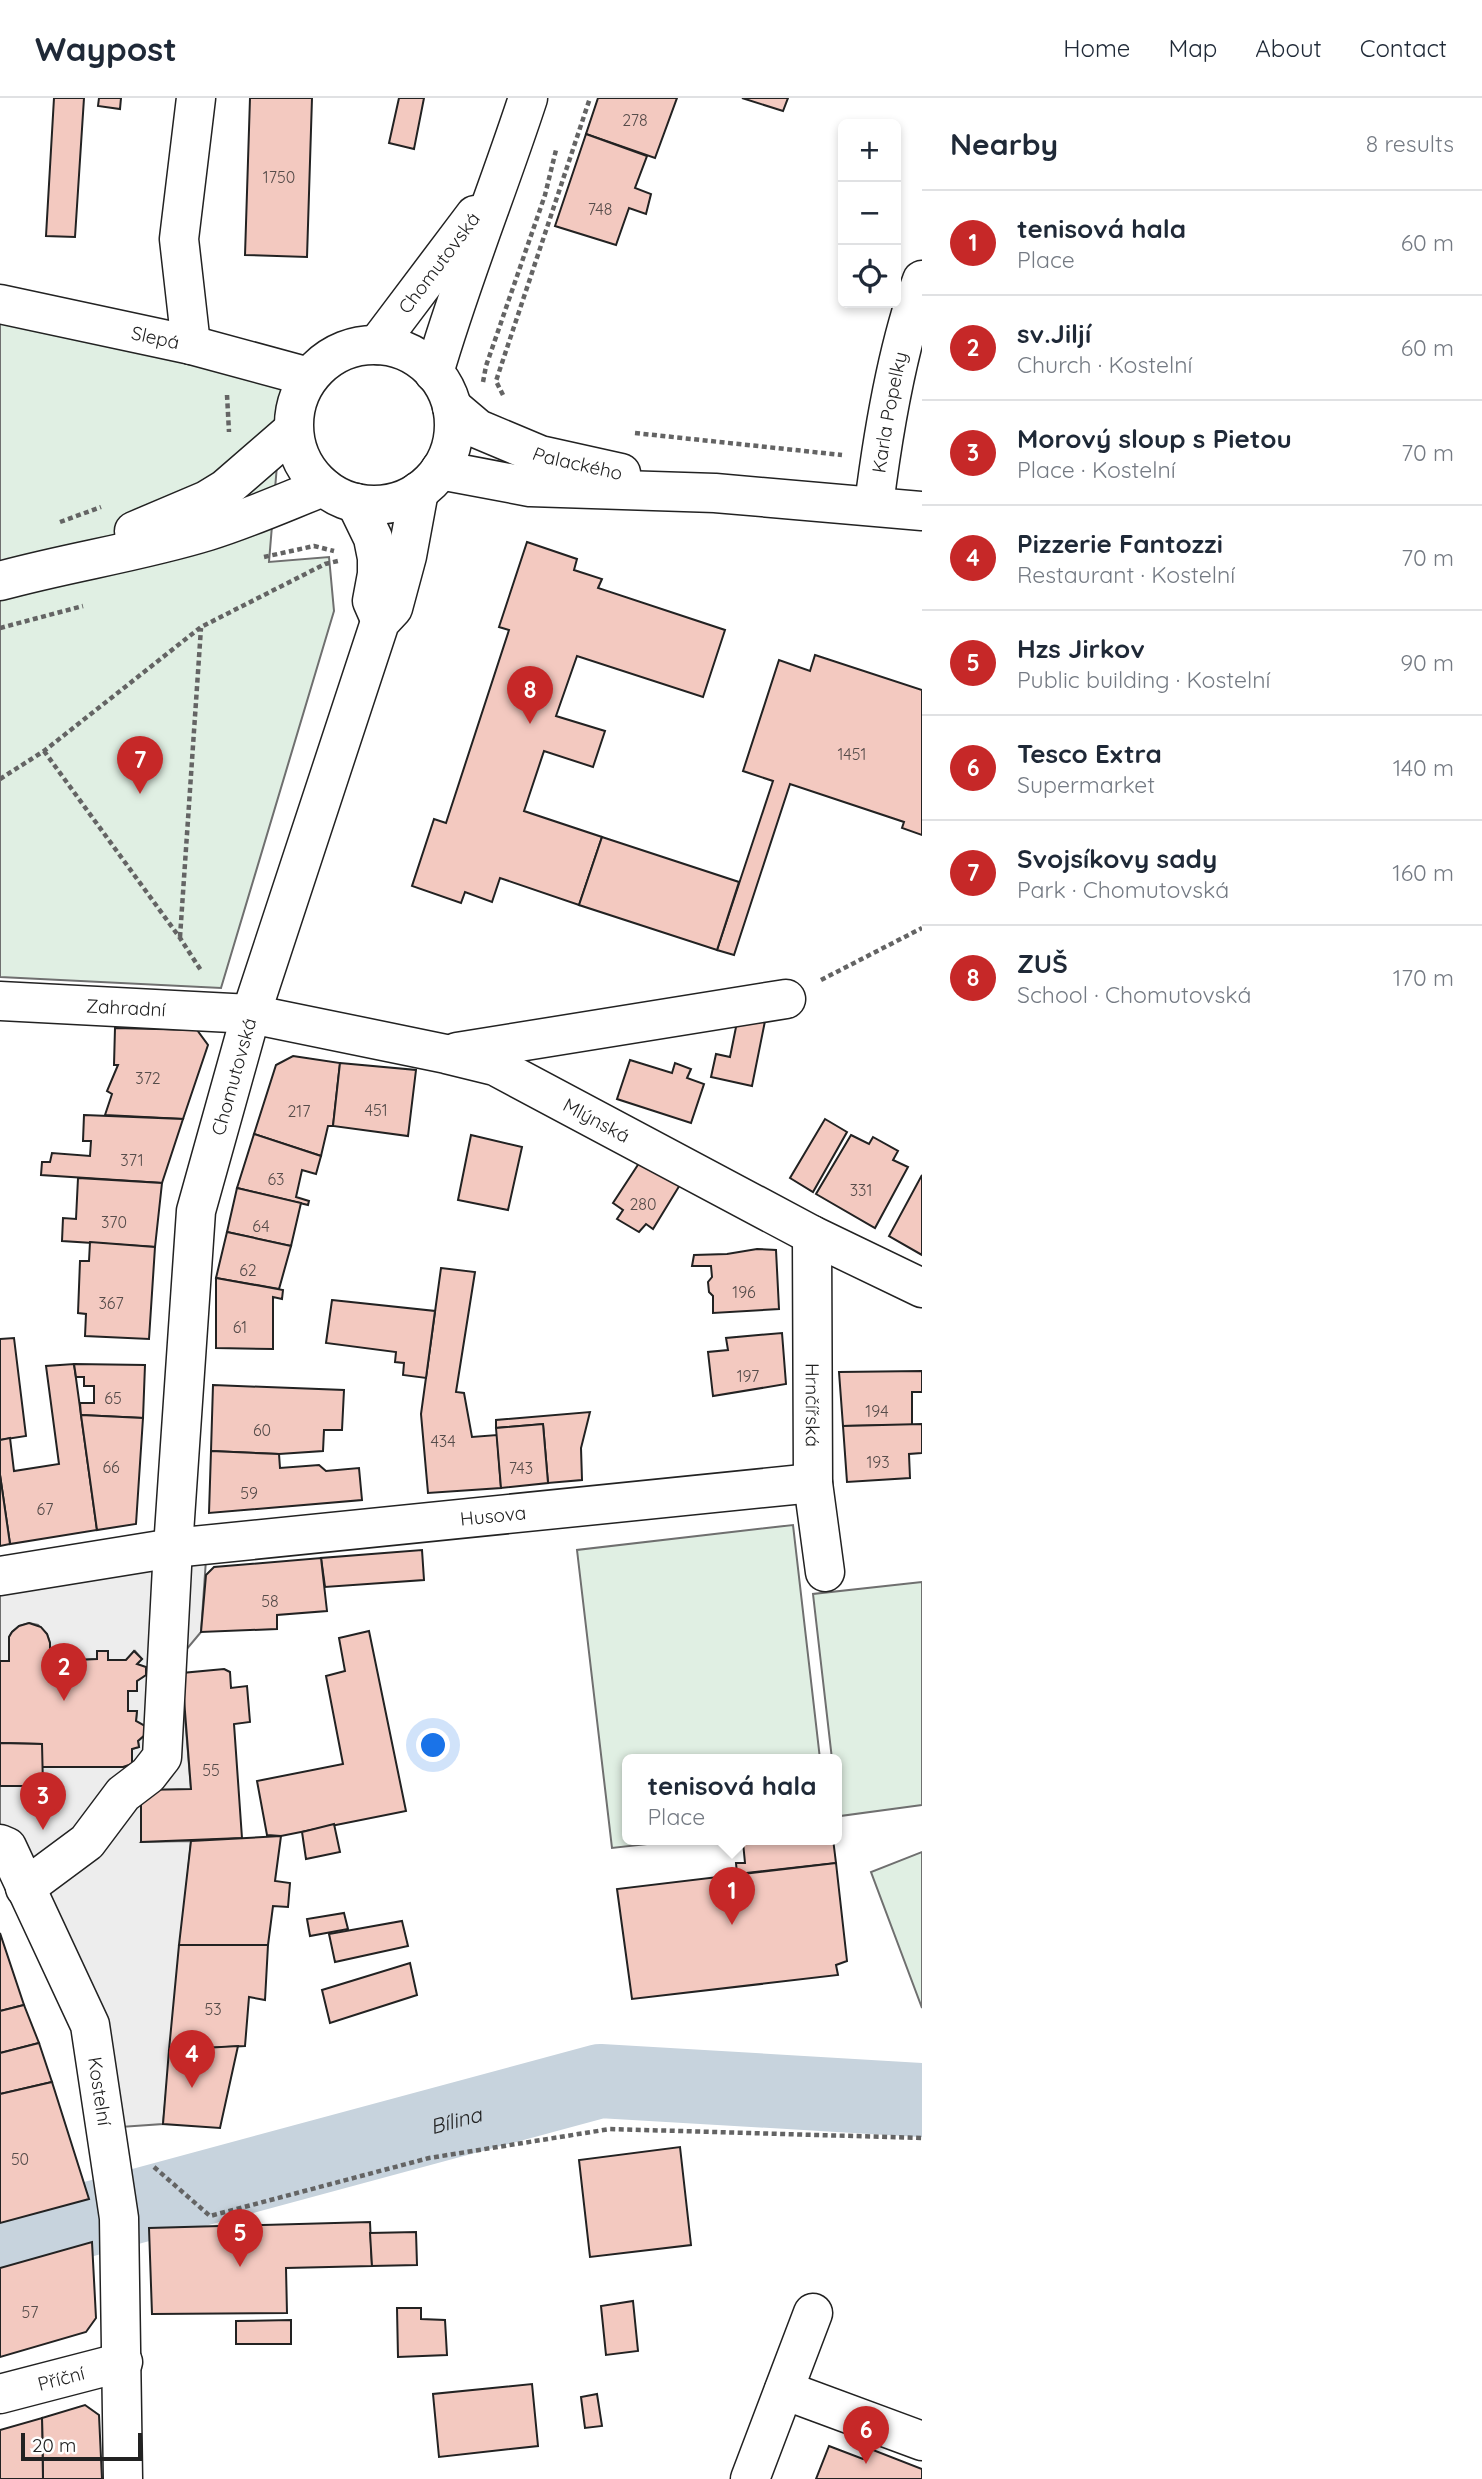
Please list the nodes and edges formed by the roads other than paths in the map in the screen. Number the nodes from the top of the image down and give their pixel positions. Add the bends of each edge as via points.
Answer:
1 (196, 98) edge
2 (528, 98) edge
3 (502, 179) junction
4 (922, 280) edge
5 (0, 304) edge
6 (191, 345) junction
7 (377, 345) junction
8 (434, 373) junction
9 (309, 377) junction
10 (452, 407) junction
11 (293, 430) junction
12 (430, 481) junction
13 (715, 494) junction
14 (339, 495) junction
15 (874, 505) junction
16 (922, 511) edge
17 (54, 566) junction
18 (0, 581) edge
19 (380, 622) junction
20 (786, 999) road end
21 (0, 1002) edge
22 (251, 1014) junction
23 (446, 1054) junction
24 (813, 1235) junction
25 (922, 1288) edge
26 (813, 1483) junction
27 (173, 1548) junction
28 (825, 1572) dead end
29 (0, 1576) edge
30 (0, 1844) edge
31 (25, 1888) junction
32 (813, 2313) dead end
33 (123, 2362) junction
34 (784, 2390) junction
35 (0, 2394) edge
36 (922, 2441) edge
37 (123, 2479) edge
38 (750, 2479) edge

1 - 6 street via 178,239
2 - 3 street, Chomutovská
3 - 7 street, Chomutovská
3 - 8 street, Chomutovská
4 - 15 street, Karla Popelky via 908,318
5 - 6 street, Slepá
6 - 9 street, Slepá
7 - 8 street, Chomutovská via 399,349
7 - 9 street, Chomutovská via 352,348 328,359
8 - 10 street, Chomutovská
9 - 11 street, Chomutovská via 297,400
10 - 12 street, Chomutovská via 452,440
10 - 13 street, Palackého via 478,429 540,455
11 - 14 street, Chomutovská via 307,470
11 - 17 street via 225,489
12 - 13 street, Palackého
12 - 14 street via 400,501 378,505
12 - 19 street, Chomutovská via 393,608
13 - 15 street, Palackého
14 - 17 street via 137,550
14 - 19 street, Chomutovská via 373,538 377,574 372,601
15 - 16 street, Palackého
17 - 18 street
19 - 22 street, Chomutovská
20 - 23 street
21 - 22 street, Zahradní
22 - 23 street, Mlýnská
22 - 27 street, Chomutovská via 196,1211
23 - 24 street, Mlýnská via 495,1066
24 - 25 street, Mlýnská
24 - 26 street, Hrnčířská
26 - 27 street, Husova
26 - 28 street, Hrnčířská
27 - 29 street
27 - 31 street, Chomutovská via 162,1757 123,1794 86,1842
30 - 31 street, Kostelní via 7,1847
31 - 33 street, Kostelní via 90,2025 117,2205
32 - 34 street
33 - 35 street, Příční
33 - 37 street, Kostelní
34 - 36 street
34 - 38 street

